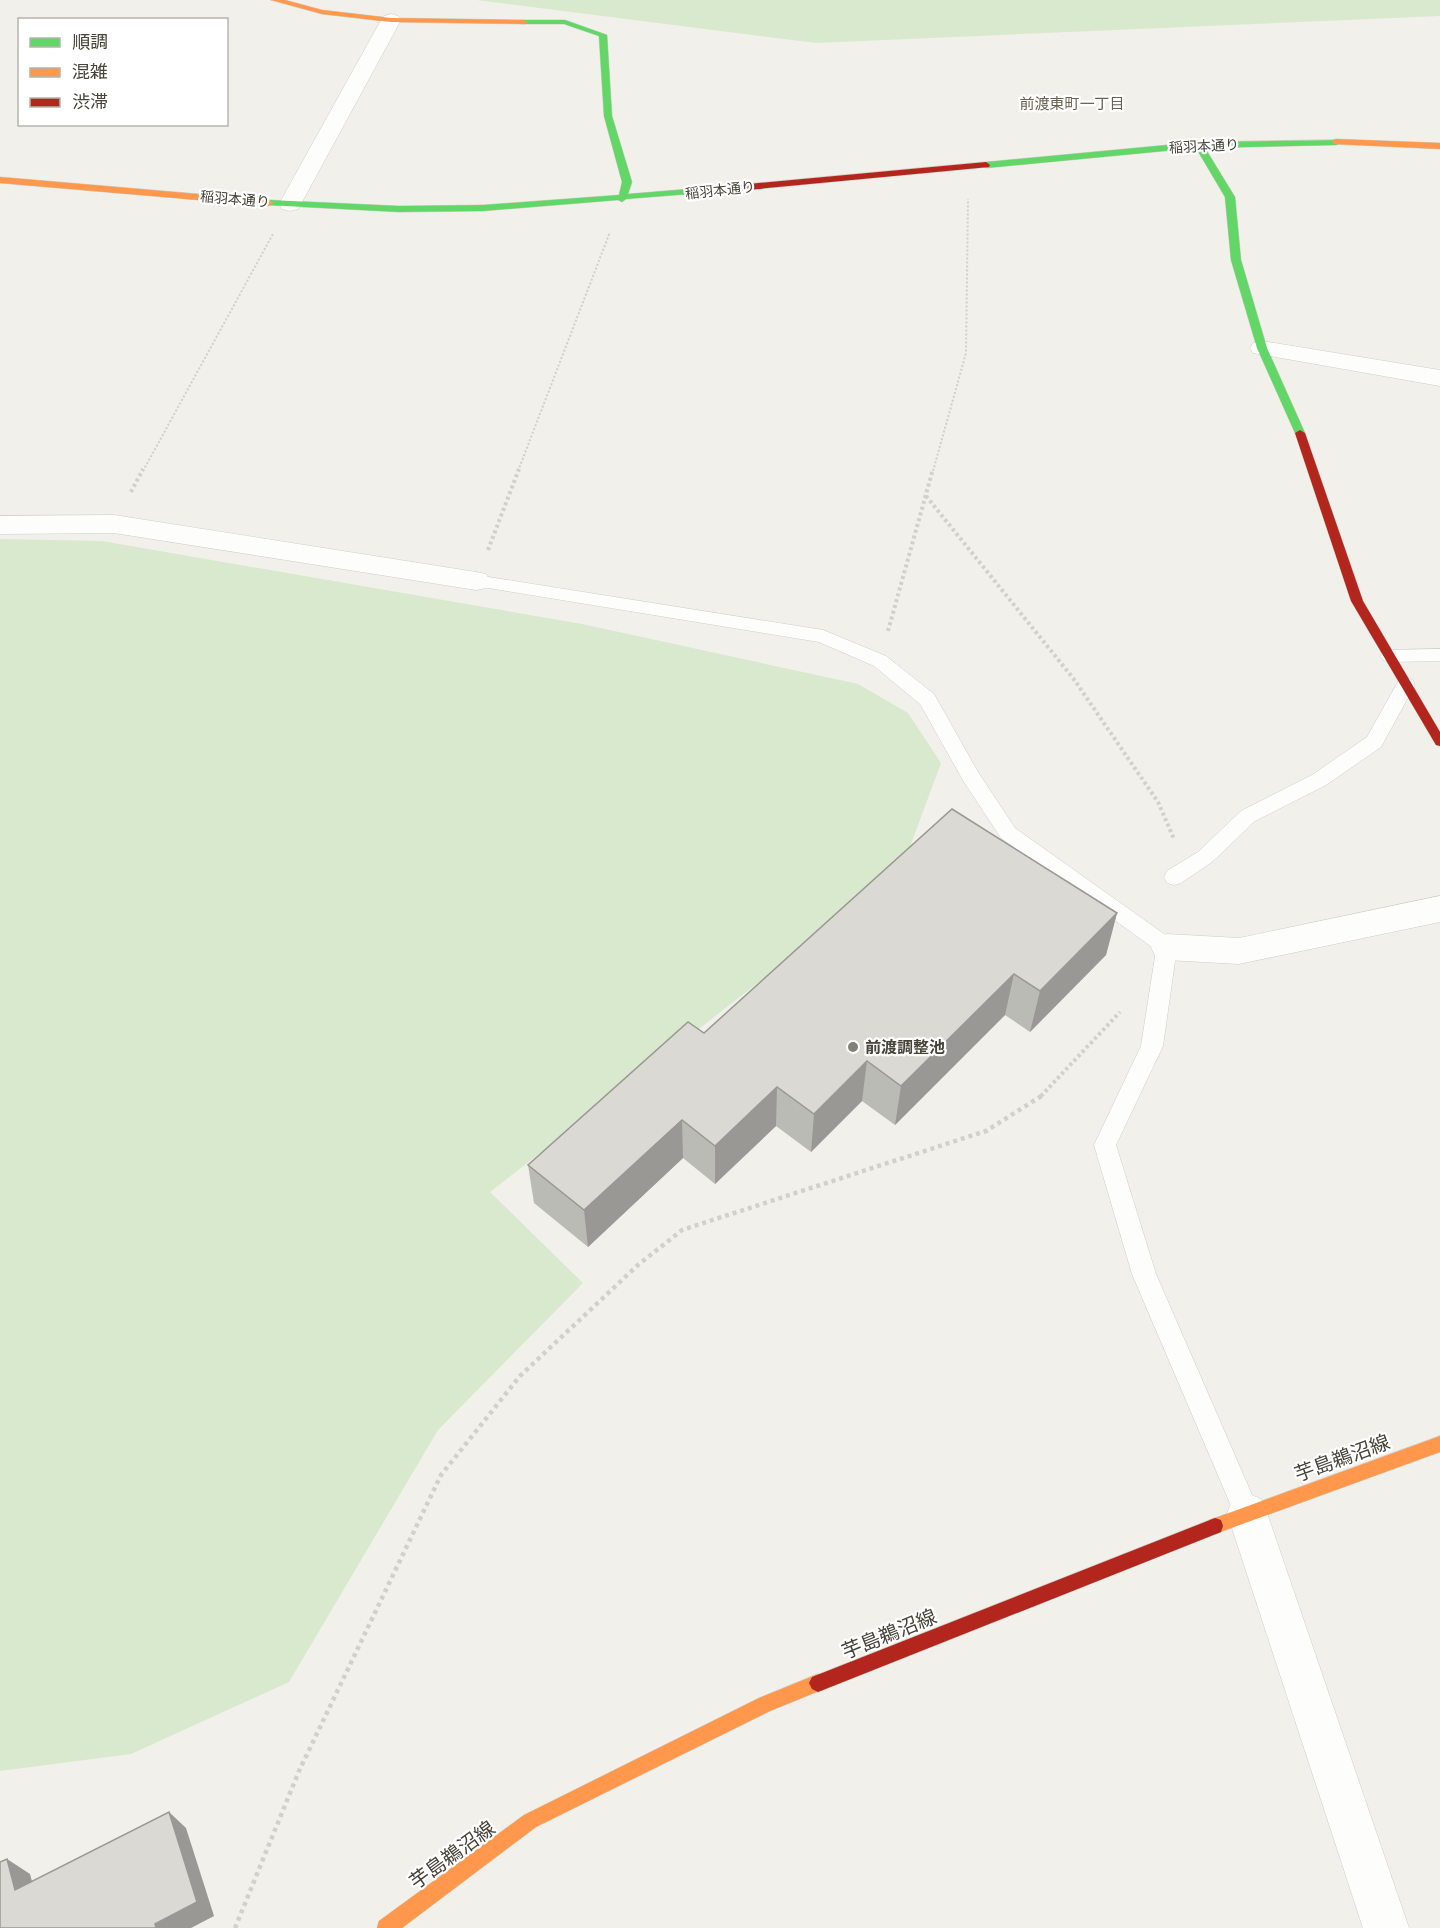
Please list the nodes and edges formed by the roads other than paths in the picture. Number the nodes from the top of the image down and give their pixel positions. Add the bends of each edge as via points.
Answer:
1 (275, 0) edge
2 (391, 20) junction
3 (1199, 145) junction
4 (1440, 146) edge
5 (0, 180) edge
6 (622, 199) junction
7 (290, 204) junction
8 (1262, 348) junction
9 (1440, 378) edge
10 (0, 525) edge
11 (476, 581) joint
12 (1440, 654) edge
13 (1389, 656) junction
14 (1406, 685) junction
15 (1440, 742) edge
16 (1174, 877) road end
17 (1440, 909) edge
18 (1167, 947) junction
19 (1440, 1444) edge
20 (1246, 1513) junction
21 (386, 1928) edge
22 (1386, 1928) edge

1 - 2 street via 322,12
2 - 6 street via 565,22 603,35 608,116 627,182
2 - 7 street
3 - 4 street, 稲羽本通り via 1328,142
3 - 6 street, 稲羽本通り
3 - 8 street via 1230,197 1236,260
5 - 7 street, 稲羽本通り
6 - 7 street, 稲羽本通り via 401,209
8 - 9 street
8 - 13 street via 1303,440 1357,601
10 - 11 street via 114,524
11 - 18 lane via 824,636 880,661 927,699 1008,832
12 - 13 lane
13 - 14 street
14 - 15 street
14 - 16 lane via 1374,742 1319,780 1248,816 1206,857
17 - 18 street via 1239,951
18 - 20 lane via 1152,1046 1105,1145 1144,1274
19 - 20 street, 芋島鵜沼線
20 - 21 street, 芋島鵜沼線 via 765,1704 530,1821
20 - 22 street

